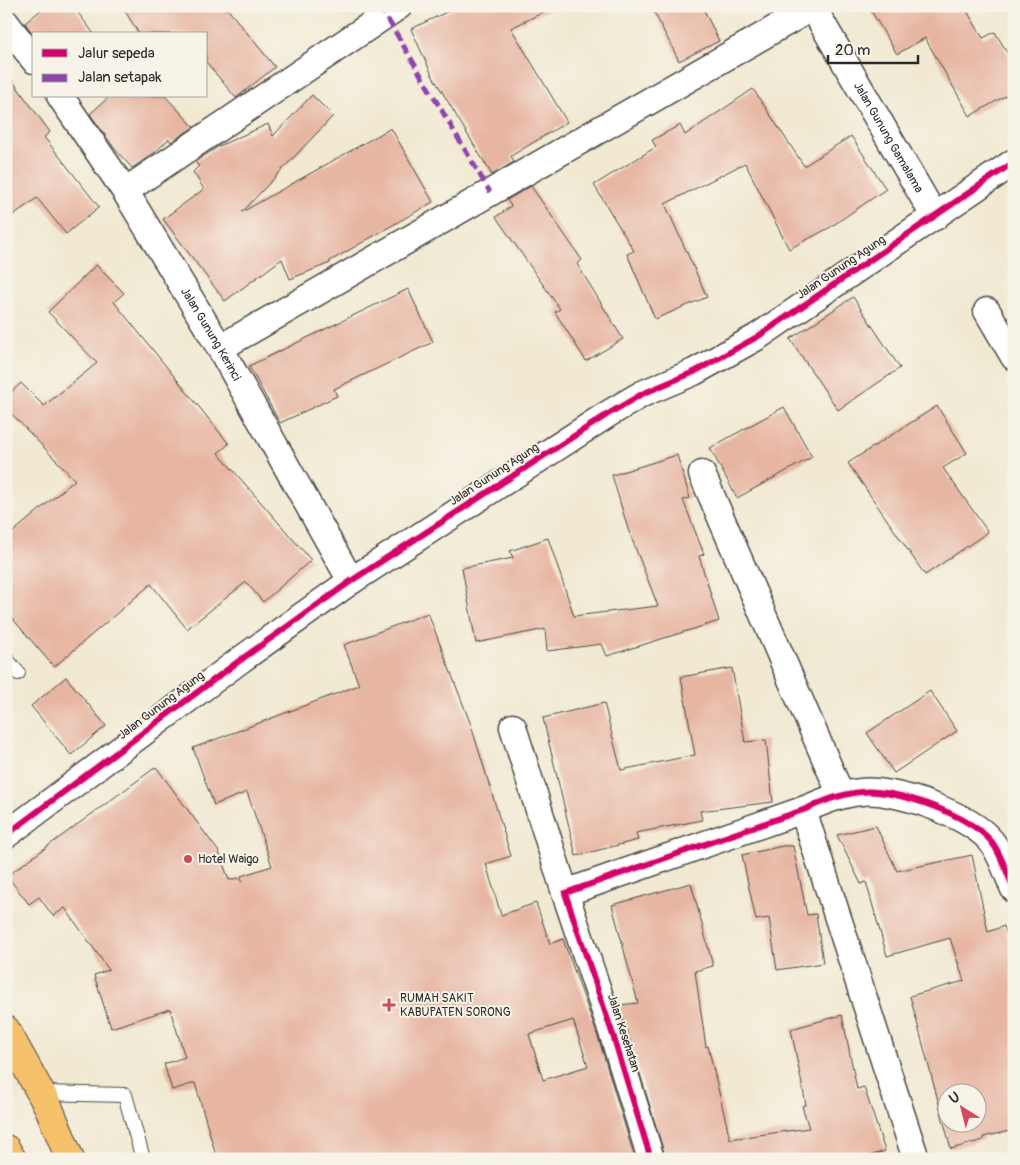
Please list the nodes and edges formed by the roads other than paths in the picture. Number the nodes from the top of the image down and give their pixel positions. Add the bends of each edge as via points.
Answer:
1 (399, 6) edge
2 (813, 7) edge
3 (6, 23) edge
4 (32, 57) edge
5 (61, 98) edge
6 (1014, 162) edge
7 (124, 191) junction
8 (934, 217) junction
9 (988, 310) dead end
10 (220, 348) junction
11 (1014, 357) edge
12 (702, 474) dead end
13 (351, 581) junction
14 (6, 659) edge
15 (18, 673) dead end
16 (513, 727) dead end
17 (841, 795) junction
18 (803, 810) junction
19 (6, 835) edge
20 (1014, 889) edge
21 (570, 903) junction
22 (6, 1030) edge
23 (41, 1093) junction
24 (6, 1149) edge
25 (12, 1159) edge
26 (70, 1159) edge
27 (143, 1159) edge
28 (652, 1159) edge
29 (916, 1159) edge

1 - 7 street
2 - 8 street, Jalan Gunung Gamalama
2 - 10 street
3 - 4 street
5 - 7 street, Jalan Gunung Kerinci
6 - 8 street, Jalan Gunung Agung
7 - 10 street, Jalan Gunung Kerinci
8 - 13 street, Jalan Gunung Agung via 757,337 608,414
9 - 11 street
10 - 13 street, Jalan Gunung Kerinci
12 - 17 street
13 - 19 street, Jalan Gunung Agung
14 - 15 lane
16 - 21 street, Jalan Kesehatan
17 - 18 street
17 - 20 street via 892,794 953,814 992,841
18 - 21 street
18 - 29 street
21 - 28 street, Jalan Kesehatan
22 - 23 highway
23 - 26 highway
23 - 27 lane via 125,1095
24 - 25 highway

